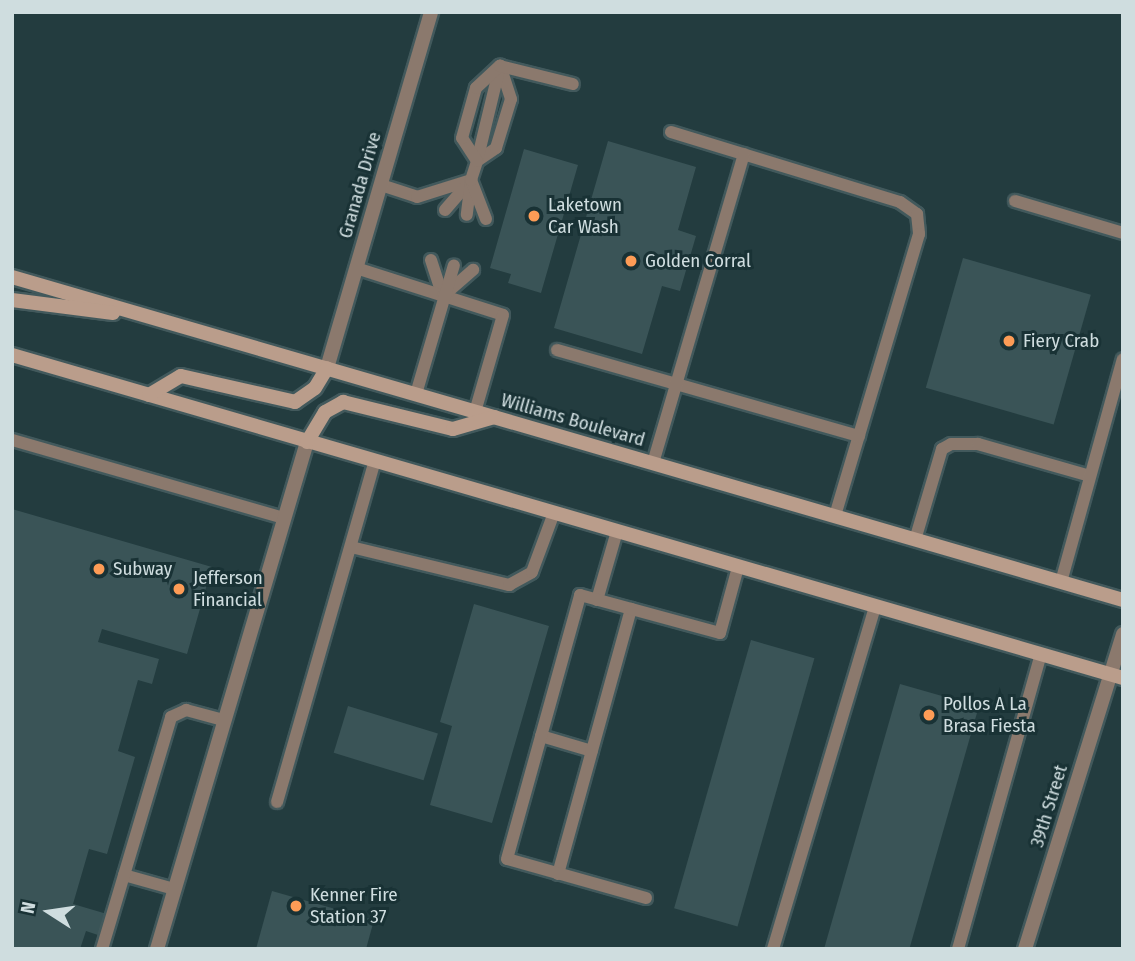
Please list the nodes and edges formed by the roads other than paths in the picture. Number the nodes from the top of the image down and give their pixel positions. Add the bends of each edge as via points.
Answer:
1 (431, 12) edge
2 (500, 66) junction
3 (573, 84) dead end
4 (671, 132) dead end
5 (744, 154) junction
6 (477, 161) junction
7 (471, 180) junction
8 (381, 185) junction
9 (1015, 201) dead end
10 (445, 210) dead end
11 (467, 215) dead end
12 (486, 219) dead end
13 (1123, 233) edge
14 (431, 260) dead end
15 (454, 265) dead end
16 (356, 268) junction
17 (473, 270) dead end
18 (12, 276) edge
19 (443, 296) junction
20 (12, 300) edge
21 (160, 320) junction
22 (557, 350) dead end
23 (12, 355) edge
24 (1123, 359) edge
25 (327, 368) junction
26 (676, 384) junction
27 (416, 394) junction
28 (149, 395) junction
29 (475, 412) junction
30 (494, 417) junction
31 (859, 436) junction
32 (12, 440) edge
33 (307, 442) junction
34 (375, 461) junction
35 (653, 463) junction
36 (1090, 476) junction
37 (554, 513) junction
38 (835, 516) junction
39 (284, 518) junction
40 (617, 531) junction
41 (915, 540) junction
42 (351, 547) junction
43 (738, 566) junction
44 (1061, 582) junction
45 (597, 600) junction
46 (1123, 600) edge
47 (875, 606) junction
48 (631, 609) junction
49 (1123, 634) edge
50 (1041, 654) junction
51 (1117, 676) edge
52 (224, 720) junction
53 (541, 736) junction
54 (593, 751) junction
55 (277, 802) dead end
56 (558, 874) junction
57 (124, 875) junction
58 (174, 890) junction
59 (646, 898) dead end
60 (102, 949) edge
61 (157, 949) edge
62 (773, 949) edge
63 (958, 949) edge
64 (1025, 949) edge

1 - 8 street, Granada Drive
2 - 3 lane
2 - 6 lane via 511,99 496,148
2 - 6 lane via 476,88 463,138
4 - 5 lane
5 - 26 lane
5 - 31 lane via 900,202 917,214 919,234
6 - 7 lane
7 - 8 lane via 417,197
7 - 10 lane
7 - 11 lane
7 - 12 lane
8 - 16 street, Granada Drive
9 - 13 lane
14 - 19 lane
15 - 19 lane
16 - 19 lane
16 - 25 street, Granada Drive
17 - 19 lane
18 - 21 main road, Williams Boulevard
19 - 27 lane
19 - 29 lane via 503,316
20 - 21 main road
21 - 25 main road, Williams Boulevard
22 - 26 lane
23 - 28 main road
24 - 36 lane
25 - 27 main road, Williams Boulevard
25 - 28 main road via 315,388 295,402 181,376
26 - 31 lane
26 - 35 lane
27 - 29 main road, Williams Boulevard
28 - 33 main road
29 - 30 main road, Williams Boulevard
30 - 33 main road via 453,429 344,402 325,412
30 - 35 main road, Williams Boulevard
31 - 38 lane
32 - 39 lane
33 - 34 main road
33 - 39 street
34 - 37 main road
34 - 42 lane
35 - 38 main road, Williams Boulevard
36 - 41 lane via 978,444 951,444 943,449
36 - 44 lane
37 - 40 main road
37 - 42 lane via 532,572 509,585
38 - 41 main road, Williams Boulevard
39 - 52 street
40 - 43 main road
40 - 45 lane
41 - 44 main road, Williams Boulevard
42 - 55 lane
43 - 47 main road
43 - 48 lane via 720,633
44 - 46 main road, Williams Boulevard
45 - 48 lane
45 - 53 lane via 580,595
47 - 50 main road
47 - 62 lane
48 - 54 lane
49 - 51 street, 39th Street
50 - 51 main road
50 - 63 lane
51 - 64 street, 39th Street
52 - 57 lane via 186,710 171,717
52 - 58 street
53 - 54 lane
53 - 56 lane via 507,859
54 - 56 lane
56 - 59 lane
57 - 58 lane
57 - 60 lane
58 - 61 street

